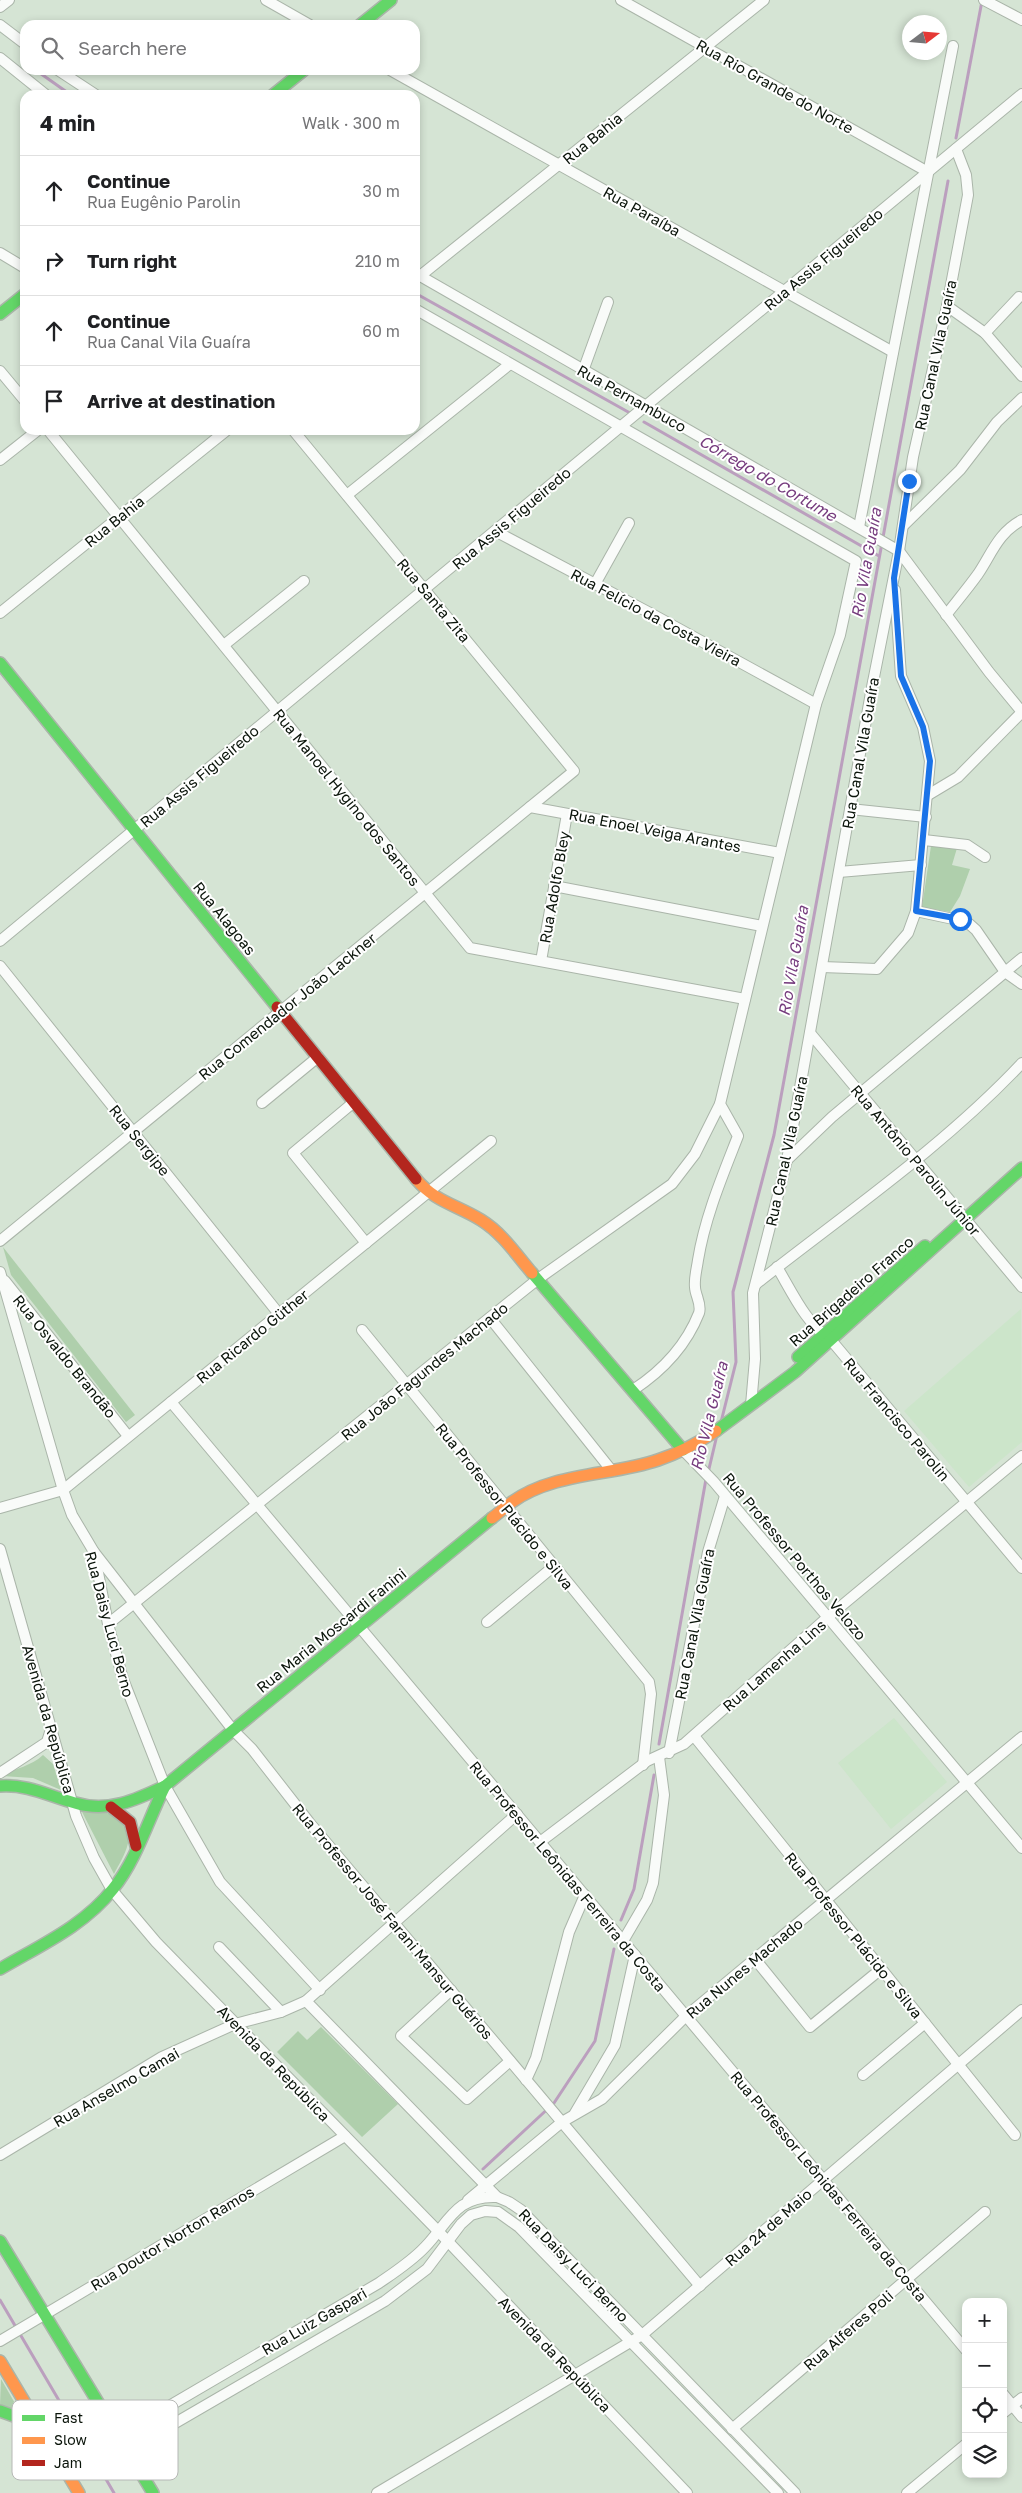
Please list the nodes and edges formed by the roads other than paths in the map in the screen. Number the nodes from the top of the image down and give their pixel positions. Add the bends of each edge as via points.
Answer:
1 (9, 0) edge
2 (266, 0) edge
3 (391, 0) edge
4 (621, 0) edge
5 (764, 0) edge
6 (987, 2) edge
7 (0, 7) edge
8 (301, 20) edge
9 (366, 20) edge
10 (1022, 20) edge
11 (0, 25) edge
12 (20, 40) edge
13 (953, 46) dead end
14 (705, 47) junction
15 (0, 58) edge
16 (20, 74) edge
17 (21, 75) edge
18 (66, 75) edge
19 (298, 75) edge
20 (399, 75) edge
21 (40, 90) edge
22 (88, 90) edge
23 (279, 90) edge
24 (1021, 97) edge
25 (956, 149) junction
26 (559, 164) junction
27 (928, 172) junction
28 (0, 253) edge
29 (20, 265) edge
30 (420, 272) edge
31 (420, 276) edge
32 (784, 291) junction
33 (1019, 297) dead end
34 (20, 298) edge
35 (608, 302) dead end
36 (947, 306) junction
37 (420, 312) edge
38 (0, 314) edge
39 (984, 333) junction
40 (893, 352) junction
41 (510, 364) junction
42 (0, 371) edge
43 (583, 371) junction
44 (1022, 376) edge
45 (20, 395) edge
46 (1022, 398) edge
47 (646, 406) junction
48 (621, 427) junction
49 (32, 435) edge
50 (52, 435) edge
51 (222, 435) edge
52 (297, 435) edge
53 (0, 460) edge
54 (347, 495) junction
55 (119, 517) junction
56 (1022, 520) edge
57 (629, 523) dead end
58 (904, 525) junction
59 (859, 527) junction
60 (496, 531) junction
61 (899, 551) junction
62 (894, 578) junction
63 (304, 581) dead end
64 (596, 584) junction
65 (425, 590) junction
66 (0, 612) edge
67 (946, 615) junction
68 (224, 645) junction
69 (0, 663) edge
70 (816, 704) junction
71 (278, 712) junction
72 (1022, 712) edge
73 (574, 771) joint
74 (928, 795) junction
75 (530, 807) junction
76 (850, 809) junction
77 (567, 814) junction
78 (926, 818) junction
79 (135, 830) junction
80 (924, 840) junction
81 (780, 854) junction
82 (985, 857) dead end
83 (921, 865) junction
84 (839, 872) junction
85 (554, 886) junction
86 (425, 893) junction
87 (916, 911) junction
88 (762, 926) junction
89 (0, 941) edge
90 (1022, 958) edge
91 (541, 961) junction
92 (0, 966) edge
93 (822, 967) junction
94 (1005, 972) junction
95 (1022, 984) edge
96 (745, 999) junction
97 (281, 1011) junction
98 (810, 1033) junction
99 (318, 1057) junction
100 (1022, 1063) edge
101 (860, 1093) junction
102 (354, 1102) junction
103 (262, 1104) dead end
104 (720, 1104) junction
105 (133, 1132) junction
106 (491, 1141) dead end
107 (787, 1160) junction
108 (916, 1161) junction
109 (1022, 1168) edge
110 (427, 1193) junction
111 (964, 1218) junction
112 (0, 1241) edge
113 (366, 1243) junction
114 (777, 1267) junction
115 (1, 1274) edge
116 (538, 1279) junction
117 (756, 1284) junction
118 (1022, 1287) edge
119 (279, 1314) junction
120 (490, 1318) junction
121 (362, 1330) dead end
122 (827, 1337) junction
123 (755, 1359) junction
124 (406, 1385) junction
125 (633, 1390) junction
126 (764, 1394) junction
127 (171, 1402) junction
128 (751, 1405) junction
129 (128, 1436) junction
130 (683, 1450) junction
131 (1022, 1456) edge
132 (612, 1471) junction
133 (63, 1490) junction
134 (725, 1496) junction
135 (967, 1502) junction
136 (257, 1504) junction
137 (505, 1507) junction
138 (0, 1508) edge
139 (0, 1549) edge
140 (94, 1552) junction
141 (553, 1567) junction
142 (1022, 1568) edge
143 (134, 1603) junction
144 (828, 1618) junction
145 (487, 1622) dead end
146 (108, 1624) junction
147 (359, 1626) junction
148 (649, 1682) joint
149 (52, 1729) junction
150 (233, 1730) junction
151 (694, 1736) junction
152 (1022, 1737) edge
153 (41, 1746) junction
154 (669, 1753) junction
155 (659, 1757) junction
156 (60, 1760) junction
157 (643, 1765) junction
158 (0, 1774) edge
159 (967, 1783) junction
160 (0, 1786) edge
161 (165, 1786) junction
162 (72, 1802) junction
163 (111, 1807) junction
164 (517, 1814) junction
165 (540, 1842) junction
166 (136, 1846) junction
167 (1022, 1848) edge
168 (112, 1890) junction
169 (585, 1895) junction
170 (826, 1900) junction
171 (395, 1924) junction
172 (623, 1941) junction
173 (219, 1946) dead end
174 (635, 1955) junction
175 (755, 1959) junction
176 (0, 1969) edge
177 (881, 1969) junction
178 (320, 1990) junction
179 (451, 1990) junction
180 (306, 2001) junction
181 (1022, 2010) edge
182 (281, 2012) junction
183 (686, 2016) junction
184 (925, 2023) junction
185 (235, 2024) junction
186 (510, 2061) junction
187 (958, 2064) junction
188 (863, 2075) dead end
189 (526, 2080) junction
190 (574, 2114) junction
191 (562, 2122) junction
192 (1015, 2135) dead end
193 (345, 2136) junction
194 (0, 2155) edge
195 (824, 2180) junction
196 (485, 2186) junction
197 (496, 2197) junction
198 (468, 2200) junction
199 (493, 2211) joint
200 (986, 2212) dead end
201 (438, 2231) junction
202 (0, 2241) edge
203 (449, 2242) junction
204 (907, 2279) junction
205 (700, 2286) junction
206 (40, 2317) junction
207 (642, 2335) junction
208 (3, 2339) edge
209 (632, 2342) junction
210 (962, 2345) edge
211 (0, 2362) edge
212 (576, 2376) junction
213 (1007, 2398) edge
214 (1022, 2398) edge
215 (23, 2400) edge
216 (94, 2400) edge
217 (178, 2401) edge
218 (1013, 2405) junction
219 (1007, 2410) edge
220 (0, 2411) edge
221 (12, 2415) edge
222 (1022, 2417) edge
223 (178, 2422) edge
224 (732, 2428) junction
225 (962, 2447) edge
226 (71, 2480) edge
227 (144, 2480) edge
228 (683, 2492) edge
229 (79, 2493) edge
230 (153, 2493) edge
231 (377, 2493) edge
232 (778, 2493) edge
233 (795, 2493) edge
234 (907, 2493) edge

1 - 7 street
2 - 8 street
3 - 9 main road
4 - 14 street, Rua Rio Grande do Norte
5 - 14 street, Rua Bahia
6 - 10 street
11 - 12 street
13 - 27 street
14 - 26 street, Rua Bahia
14 - 27 street, Rua Rio Grande do Norte
15 - 16 street
17 - 21 street
18 - 22 street
19 - 23 main road
20 - 26 street, Rua Paraíba
24 - 25 street, Rua Assis Figueiredo
25 - 27 street, Rua Assis Figueiredo
25 - 36 street, Rua Canal Vila Guaíra via 966,175 968,195
26 - 30 street, Rua Bahia
26 - 32 street, Rua Paraíba
27 - 32 street, Rua Assis Figueiredo
27 - 40 street
28 - 29 street
31 - 43 street, Rua Pernambuco
32 - 40 street, Rua Paraíba
32 - 47 street, Rua Assis Figueiredo
33 - 39 street
34 - 38 main road
35 - 43 street
36 - 39 street
36 - 58 street, Rua Canal Vila Guaíra via 925,397
37 - 41 street, Rua Pernambuco
39 - 44 street
40 - 59 street
41 - 48 street, Rua Pernambuco
41 - 54 street
42 - 45 street
43 - 47 street, Rua Pernambuco
46 - 58 street via 1002,416 960,470
47 - 48 street, Rua Assis Figueiredo
47 - 59 street, Rua Pernambuco
48 - 60 street, Rua Assis Figueiredo
48 - 70 street, Rua Pernambuco via 856,561 840,635
49 - 53 street
50 - 55 street, Rua Manoel Hygino dos Santos
51 - 55 street, Rua Bahia
52 - 54 street, Rua Santa Zita
54 - 65 street, Rua Santa Zita
55 - 66 street, Rua Bahia
55 - 68 street, Rua Manoel Hygino dos Santos
56 - 67 street via 996,541 979,572
57 - 64 street
58 - 61 street, Rua Canal Vila Guaíra
59 - 61 street, Rua Pernambuco
60 - 64 street, Rua Felício da Costa Vieira
60 - 65 street, Rua Assis Figueiredo
61 - 62 street, Rua Canal Vila Guaíra
61 - 67 street
62 - 74 street via 901,676 927,741 930,761
62 - 76 street, Rua Canal Vila Guaíra
63 - 68 street
64 - 70 street, Rua Felício da Costa Vieira
65 - 71 street, Rua Assis Figueiredo
65 - 73 street, Rua Santa Zita
67 - 72 street
68 - 71 street, Rua Manoel Hygino dos Santos
69 - 79 main road, Rua Alagoas
70 - 81 street
71 - 79 street, Rua Assis Figueiredo
71 - 86 street, Rua Manoel Hygino dos Santos
72 - 74 street via 958,777
73 - 75 street, Rua Comendador João Lackner
74 - 78 street
75 - 77 street, Rua Enoel Veiga Arantes
75 - 86 street, Rua Comendador João Lackner
76 - 78 street
76 - 84 street, Rua Canal Vila Guaíra
77 - 81 street, Rua Enoel Veiga Arantes
77 - 85 street, Rua Adolfo Bley
78 - 80 street
79 - 89 street, Rua Assis Figueiredo
79 - 97 main road, Rua Alagoas
80 - 82 street via 967,845
80 - 83 street
81 - 88 street
83 - 84 street
83 - 87 street
84 - 93 street, Rua Canal Vila Guaíra
85 - 88 street
85 - 91 street, Rua Adolfo Bley
86 - 91 street, Rua Manoel Hygino dos Santos via 470,948
86 - 97 street, Rua Comendador João Lackner
87 - 93 street via 908,933 877,969
87 - 94 street via 967,922
88 - 96 street
90 - 94 street
91 - 96 street, Rua Manoel Hygino dos Santos
92 - 105 street, Rua Sergipe
93 - 98 street, Rua Canal Vila Guaíra
94 - 95 street
94 - 101 street
96 - 104 street
97 - 99 main road, Rua Alagoas
97 - 105 street, Rua Comendador João Lackner
98 - 101 street, Rua Antônio Parolin Júnior
98 - 107 street, Rua Canal Vila Guaíra
99 - 102 main road, Rua Alagoas
99 - 103 street
100 - 108 street
101 - 107 street
101 - 108 street, Rua Antônio Parolin Júnior
102 - 110 main road, Rua Alagoas
102 - 113 street via 293,1153
104 - 116 street, Rua João Fagundes Machado via 695,1154 672,1184
104 - 125 street via 738,1136 713,1200 700,1253 694,1285 699,1312 672,1357
105 - 112 street, Rua Comendador João Lackner
105 - 119 street, Rua Sergipe
106 - 110 street, Rua Ricardo Güther
107 - 117 street, Rua Canal Vila Guaíra
108 - 111 street, Rua Antônio Parolin Júnior
108 - 114 street
109 - 111 main road, Rua Brigadeiro Franco
110 - 113 street, Rua Ricardo Güther
110 - 116 main road, Rua Professor Porthos Velozo via 492,1228
111 - 118 street, Rua Antônio Parolin Júnior
111 - 122 main road, Rua Brigadeiro Franco via 912,1256
113 - 119 street, Rua Ricardo Güther
114 - 117 street
114 - 122 street, Rua Francisco Parolin via 807,1315
115 - 129 street, Rua Osvaldo Brandão
115 - 133 street, Rua Daisy Luci Berno
116 - 120 street, Rua João Fagundes Machado
116 - 125 main road, Rua Professor Porthos Velozo
117 - 123 street, Rua Canal Vila Guaíra via 752,1299
119 - 127 street, Rua Ricardo Güther
120 - 124 street, Rua João Fagundes Machado
120 - 132 street
121 - 124 street, Rua Professor Plácido e Silva
122 - 126 main road, Rua Brigadeiro Franco via 789,1365
122 - 135 street, Rua Francisco Parolin
123 - 126 street, Rua Canal Vila Guaíra
123 - 128 street, Rua Canal Vila Guaíra
124 - 136 street, Rua João Fagundes Machado
124 - 137 street, Rua Professor Plácido e Silva
125 - 130 main road, Rua Professor Porthos Velozo
126 - 128 main road, Rua Brigadeiro Franco
127 - 129 street, Rua Ricardo Güther
127 - 136 street, Rua Professor Leônidas Ferreira da Costa
128 - 130 main road, Rua Brigadeiro Franco via 708,1438
129 - 133 street, Rua Ricardo Güther
130 - 132 main road, Rua Maria Moscardi Fanini via 656,1461
130 - 134 street, Rua Professor Porthos Velozo
131 - 135 street, Rua Lamenha Lins
132 - 137 main road, Rua Maria Moscardi Fanini via 546,1486
133 - 138 street, Rua Ricardo Güther
133 - 140 street, Rua Daisy Luci Berno via 77,1525
134 - 144 street, Rua Professor Porthos Velozo
134 - 154 street, Rua Canal Vila Guaíra via 708,1552
135 - 142 street, Rua Francisco Parolin
135 - 144 street, Rua Lamenha Lins
136 - 143 street, Rua João Fagundes Machado
136 - 147 street, Rua Professor Leônidas Ferreira da Costa
137 - 141 street, Rua Professor Plácido e Silva
137 - 147 main road, Rua Maria Moscardi Fanini
139 - 149 street, Avenida da República
140 - 143 street, Rua Professor José Farani Mansur Guérios
140 - 146 street, Rua Daisy Luci Berno
141 - 145 street
141 - 148 street, Rua Professor Plácido e Silva
143 - 146 street, Rua João Fagundes Machado
143 - 150 street, Rua Professor José Farani Mansur Guérios
144 - 151 street, Rua Lamenha Lins
144 - 159 street, Rua Professor Porthos Velozo
146 - 161 street, Rua Daisy Luci Berno via 130,1702
147 - 150 main road, Rua Maria Moscardi Fanini
147 - 164 street, Rua Professor Leônidas Ferreira da Costa
148 - 157 street, Rua Canal Vila Guaíra via 651,1694
149 - 153 street via 50,1737
149 - 156 street, Avenida da República
150 - 161 main road, Rua Maria Moscardi Fanini
150 - 171 street, Rua Professor José Farani Mansur Guérios
151 - 154 street, Rua Lamenha Lins
151 - 170 street, Rua Professor Plácido e Silva
152 - 159 street, Rua Nunes Machado
153 - 156 street
153 - 158 street
154 - 155 street, Rua Lamenha Lins
155 - 157 street, Rua Lamenha Lins
155 - 172 street via 664,1795 653,1883
156 - 162 street, Avenida da República
157 - 165 street, Rua Lamenha Lins
159 - 167 street, Rua Professor Porthos Velozo
159 - 170 street, Rua Nunes Machado
160 - 162 main road, Rua Maria Moscardi Fanini via 33,1786
161 - 163 main road, Rua Maria Moscardi Fanini via 134,1802
161 - 166 main road
161 - 178 street, Rua Daisy Luci Berno via 220,1882
162 - 163 main road, Rua Maria Moscardi Fanini
162 - 168 street, Avenida da República via 87,1843
163 - 166 main road via 130,1822
164 - 165 street, Rua Professor Leônidas Ferreira da Costa
164 - 171 street, Rua Anselmo Camai
165 - 169 street, Rua Professor Leônidas Ferreira da Costa
166 - 168 main road
168 - 176 main road via 85,1916
168 - 185 street, Avenida da República via 156,1942
169 - 172 street, Rua Professor Leônidas Ferreira da Costa
169 - 189 street via 570,1932 539,2048
170 - 175 street, Rua Nunes Machado
170 - 177 street, Rua Professor Plácido e Silva
171 - 178 street, Rua Anselmo Camai
171 - 179 street, Rua Professor José Farani Mansur Guérios
172 - 174 street, Rua Professor Leônidas Ferreira da Costa
173 - 182 street
174 - 183 street, Rua Professor Leônidas Ferreira da Costa
174 - 190 street via 615,2045
175 - 177 street via 810,2027
175 - 183 street, Rua Nunes Machado
177 - 184 street, Rua Professor Plácido e Silva
178 - 180 street, Rua Anselmo Camai
179 - 186 street, Rua Professor José Farani Mansur Guérios
179 - 186 street via 401,2036 467,2099
180 - 182 street, Rua Anselmo Camai
180 - 196 street, Rua Daisy Luci Berno
181 - 187 street, Rua 24 de Maio
182 - 185 street, Rua Anselmo Camai
183 - 190 street, Rua Nunes Machado via 602,2099
183 - 195 street, Rua Professor Leônidas Ferreira da Costa
184 - 187 street, Rua Professor Plácido e Silva
184 - 188 street
185 - 193 street, Avenida da República
185 - 194 street, Rua Anselmo Camai via 162,2057
186 - 189 street, Rua Professor José Farani Mansur Guérios
187 - 192 street, Rua Professor Plácido e Silva
187 - 195 street, Rua 24 de Maio
189 - 191 street, Rua Professor José Farani Mansur Guérios
190 - 191 street, Rua Nunes Machado
191 - 196 street, Rua Nunes Machado
191 - 205 street, Rua Professor José Farani Mansur Guérios
193 - 201 street, Avenida da República
193 - 206 street, Rua Doutor Norton Ramos
195 - 204 street, Rua Professor Leônidas Ferreira da Costa
195 - 205 street, Rua 24 de Maio
196 - 197 street, Rua Daisy Luci Berno
196 - 198 street, Rua Nunes Machado
197 - 198 street
197 - 207 street, Rua Daisy Luci Berno via 521,2210
198 - 201 street, Rua Luiz Gaspari
199 - 203 street, Rua Luiz Gaspari via 472,2215 461,2224
199 - 209 street, Rua Daisy Luci Berno via 519,2226
200 - 204 street, Rua Alferes Poli
201 - 203 street, Avenida da República
201 - 217 street, Rua Luiz Gaspari via 415,2257 379,2282
202 - 206 main road
203 - 212 street, Avenida da República
203 - 223 street, Rua Luiz Gaspari via 427,2269 385,2301
204 - 210 street, Rua Professor Leônidas Ferreira da Costa
204 - 224 street, Rua Alferes Poli
205 - 207 street, Rua 24 de Maio
206 - 208 street, Rua Doutor Norton Ramos
206 - 216 main road
207 - 209 street, Rua 24 de Maio
207 - 224 street, Rua Daisy Luci Berno
209 - 212 street, Rua 24 de Maio
209 - 232 street, Rua Daisy Luci Berno
211 - 215 main road
212 - 228 street, Avenida da República
212 - 231 street, Rua 24 de Maio
213 - 218 street
214 - 218 street
218 - 219 street
218 - 222 street
220 - 221 main road
224 - 233 street, Rua Daisy Luci Berno
225 - 234 street
226 - 229 main road
227 - 230 main road

